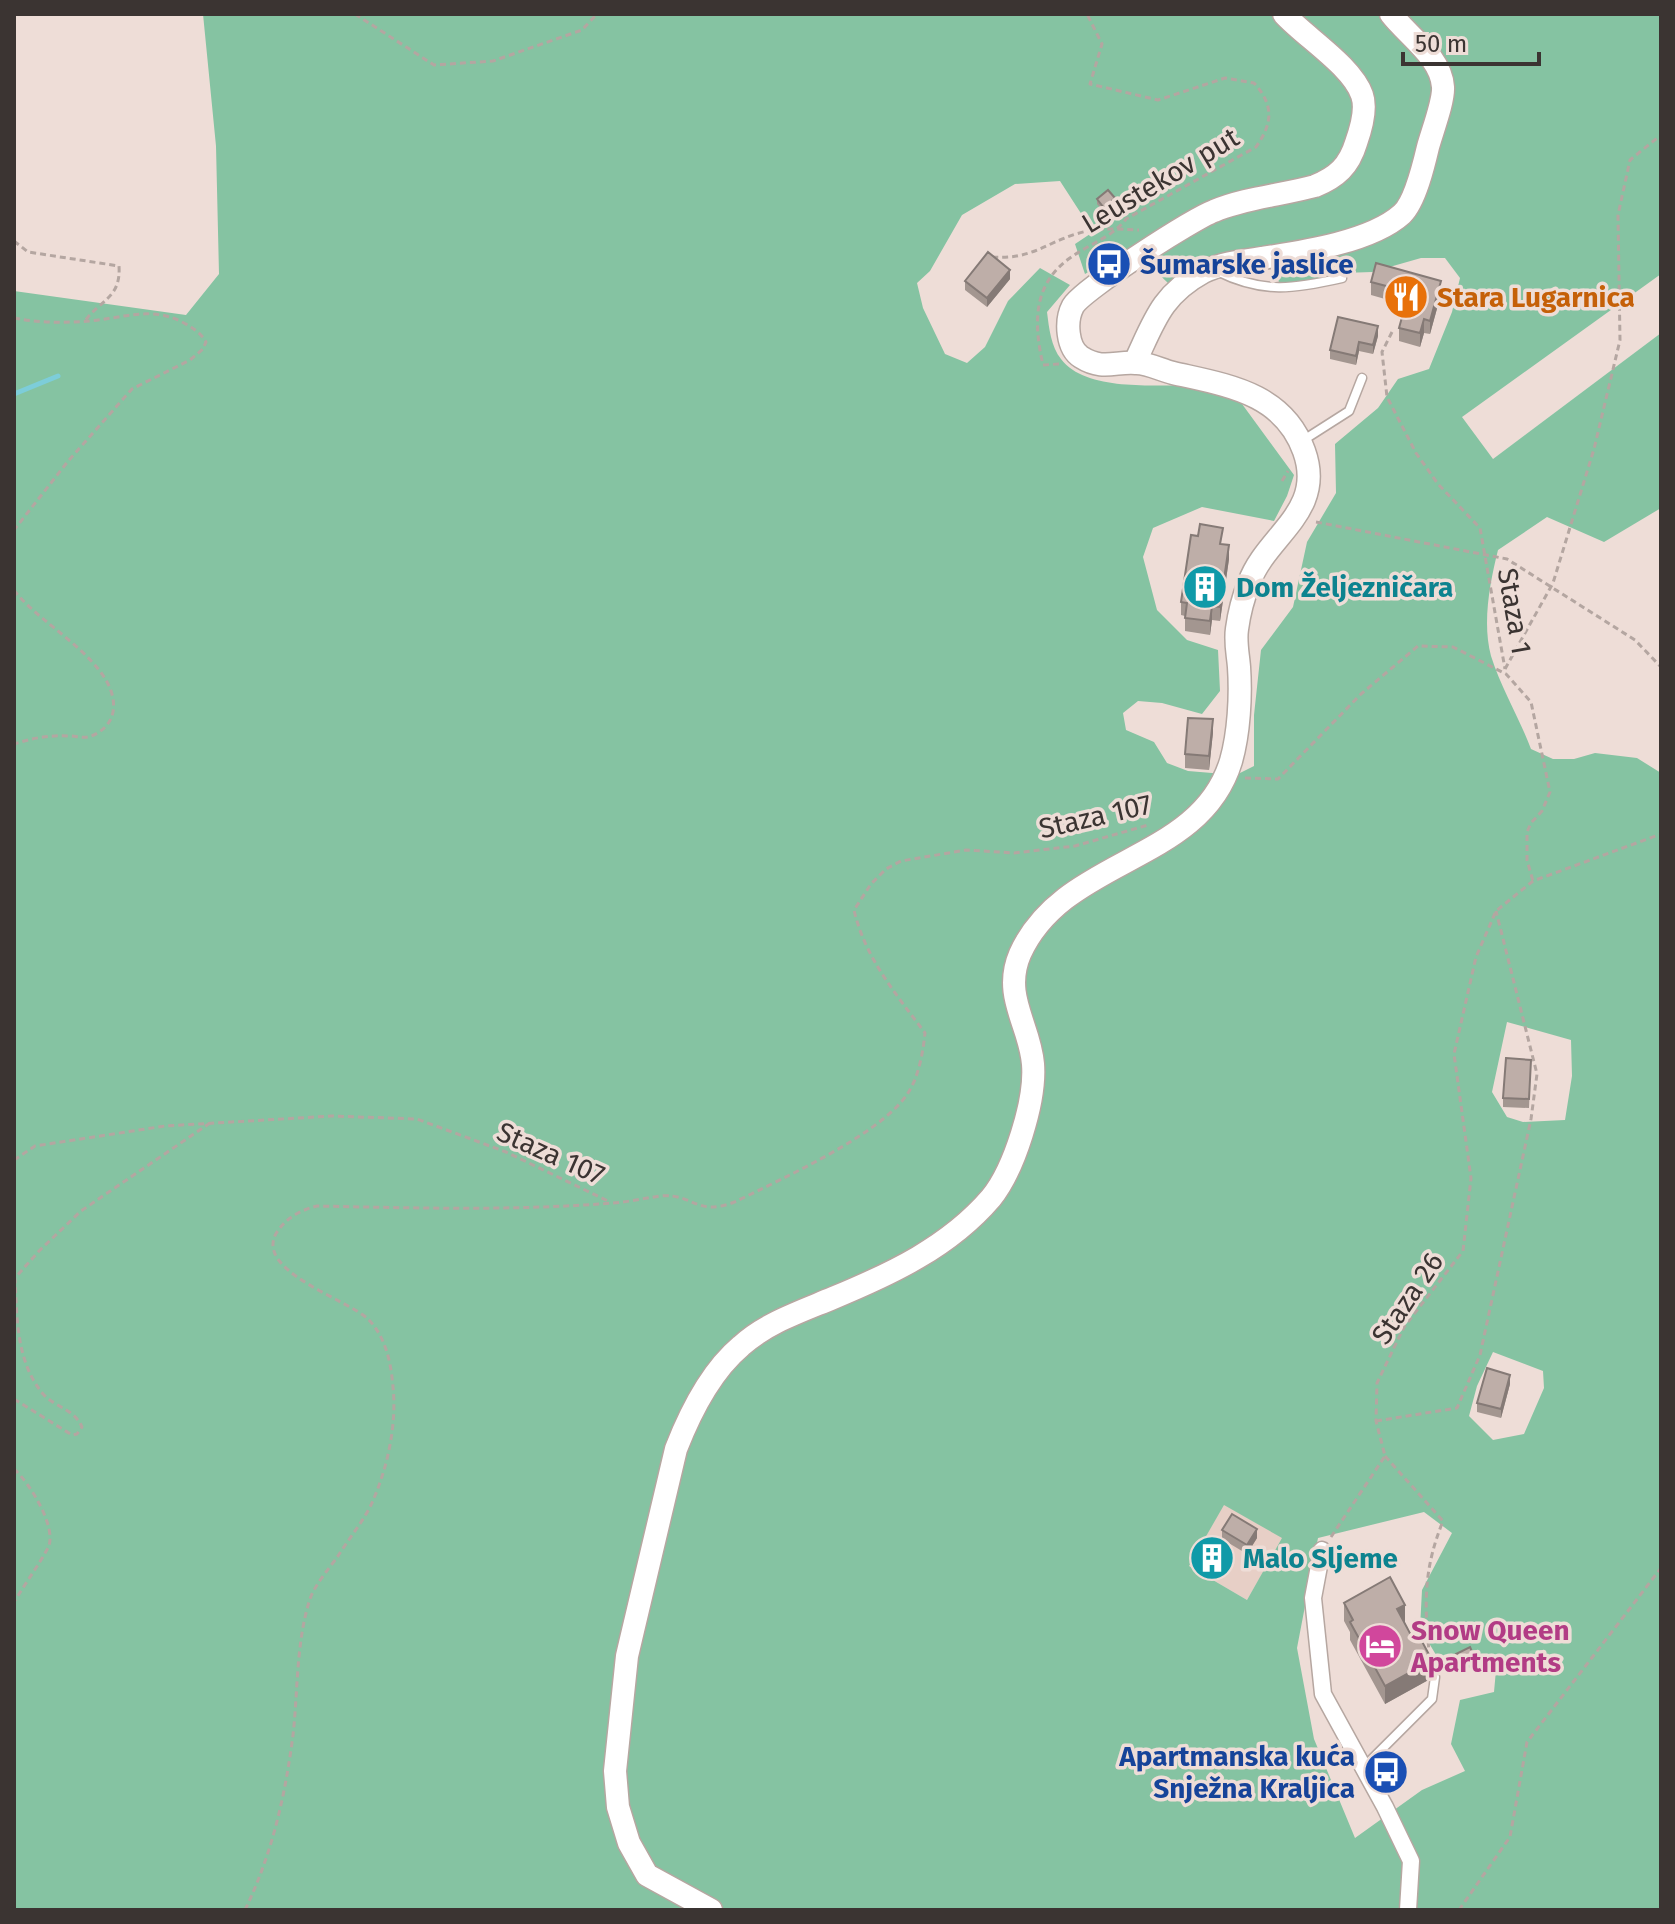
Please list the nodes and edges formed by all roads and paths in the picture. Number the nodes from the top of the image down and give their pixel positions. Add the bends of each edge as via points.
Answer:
1 (355, 14) edge
2 (597, 14) edge
3 (1036, 14) edge
4 (1045, 14) edge
5 (1087, 14) edge
6 (1284, 14) edge
7 (1391, 14) edge
8 (1661, 135) edge
9 (1118, 229) junction
10 (1168, 238) junction
11 (14, 241) edge
12 (988, 257) edge
13 (1213, 269) junction
14 (1342, 278) dead end
15 (14, 318) edge
16 (85, 321) junction
17 (1392, 332) dead end
18 (1072, 349) junction
19 (1135, 362) junction
20 (1362, 378) dead end
21 (1300, 442) junction
22 (1296, 517) junction
23 (14, 530) edge
24 (1484, 556) junction
25 (1550, 587) junction
26 (14, 590) edge
27 (1661, 667) edge
28 (1505, 671) junction
29 (14, 744) edge
30 (1226, 772) junction
31 (1150, 824) dead end
32 (1661, 834) edge
33 (1533, 881) junction
34 (1496, 911) junction
35 (210, 1123) junction
36 (14, 1160) edge
37 (613, 1203) junction
38 (14, 1399) edge
39 (1376, 1421) junction
40 (1385, 1456) junction
41 (14, 1469) edge
42 (1322, 1550) joint
43 (1661, 1568) edge
44 (14, 1602) edge
45 (1424, 1658) joint
46 (1363, 1768) junction
47 (245, 1910) edge
48 (711, 1910) edge
49 (1408, 1910) edge
50 (1459, 1910) edge

1 - 2 path via 434,65 493,61 582,30
3 - 4 path
5 - 9 path, Leustekov put via 1102,44 1090,84 1158,100 1225,78 1254,83 1271,112 1256,147 1137,212
6 - 10 main road via 1350,75 1362,95 1359,136 1347,165 1315,186 1219,208
7 - 13 main road via 1434,61 1443,88 1418,181 1403,214 1347,240
8 - 25 path via 1630,160 1618,215 1620,340 1594,449
9 - 10 path
9 - 12 path via 1074,234 1031,255
9 - 18 path, Leustekov put via 1070,257 1040,292 1036,322 1043,365 1059,365
10 - 18 main road via 1079,299 1070,315
11 - 16 path via 28,252 119,266 114,294
13 - 14 lane via 1242,283 1296,289
13 - 19 main road via 1165,301
15 - 16 path
16 - 23 path via 168,314 206,342 190,360 132,389
17 - 24 path, Staza 1 via 1382,352 1387,397 1438,484 1480,528
18 - 19 main road via 1102,365
19 - 21 main road via 1241,390 1276,410
20 - 21 lane via 1349,411
21 - 22 main road via 1308,476
22 - 24 path
22 - 30 main road via 1265,553 1241,605 1236,634 1239,706
24 - 25 path via 1507,559
24 - 28 path, Staza 1
25 - 27 path via 1635,640
25 - 28 path
26 - 29 path via 94,663 114,705 112,720 86,738 31,738
28 - 30 path via 1453,647 1418,646 1361,694 1278,779
28 - 33 path via 1531,702 1550,792 1527,832
30 - 48 main road via 1183,828 1058,903 1018,957 1014,990 1034,1065 1018,1144 995,1193 963,1227 926,1254 783,1319 741,1346 689,1417 676,1449 627,1656 615,1771 629,1843 647,1875
31 - 37 path, Staza 107 via 1075,846 1014,853 966,850 901,861 886,869 854,910 875,965 925,1033 909,1092 872,1128 718,1209 665,1196
32 - 33 path, Staza 26
33 - 34 path, Staza 26
34 - 39 path, Staza 26 via 1476,957 1454,1054 1471,1178 1463,1251 1404,1327 1377,1383
34 - 39 path via 1537,1074 1480,1355 1457,1408
35 - 36 path, Staza 107 via 35,1146
35 - 37 path, Staza 107 via 332,1116 417,1119 506,1152
35 - 38 path via 81,1211 15,1278 17,1330 29,1371 46,1396 74,1413 82,1427 72,1435
37 - 47 path via 317,1206 301,1211 276,1234 274,1250 292,1273 377,1329 388,1354 393,1419 386,1466 370,1507 309,1600 279,1820
39 - 40 path, Staza 26
40 - 42 path
40 - 45 path via 1443,1521 1424,1602 1429,1653
41 - 44 path via 38,1502 51,1535
42 - 46 street via 1313,1598 1320,1681
43 - 50 path via 1527,1742 1510,1837
45 - 46 lane via 1435,1677 1432,1699
46 - 49 street via 1411,1861

